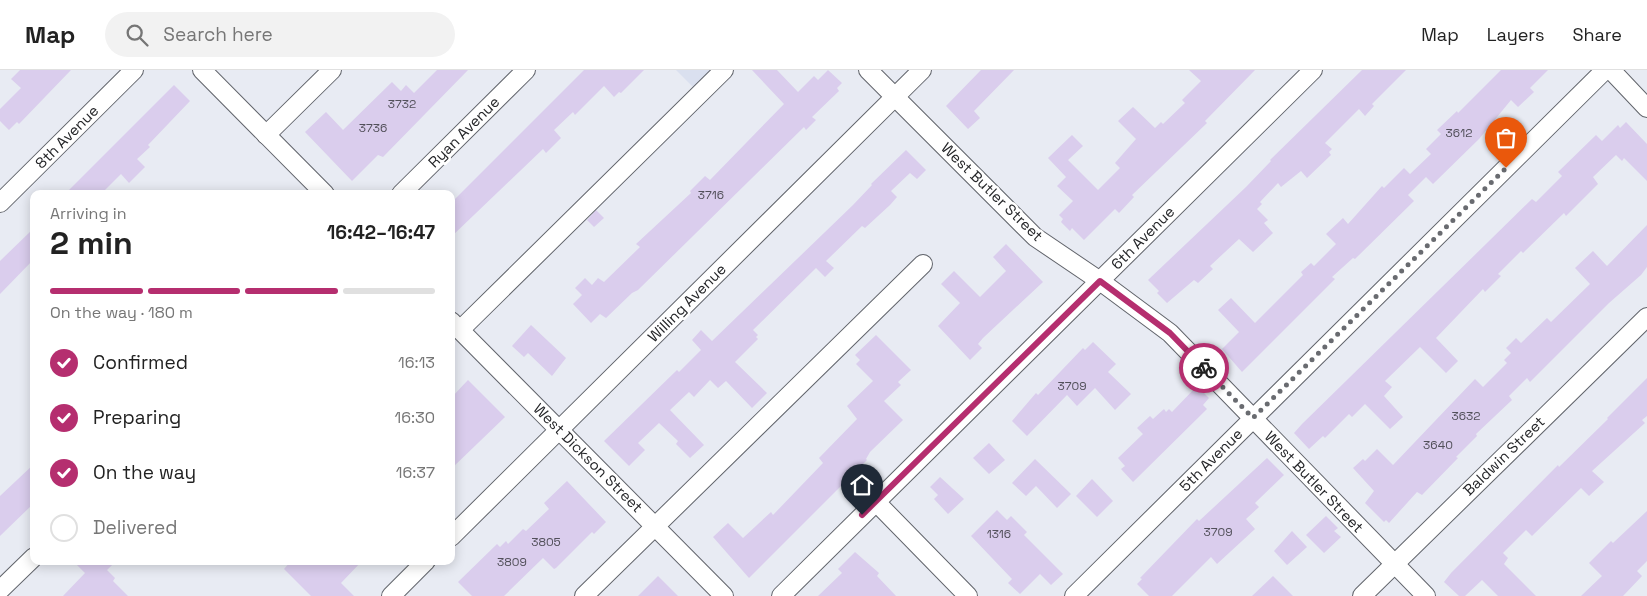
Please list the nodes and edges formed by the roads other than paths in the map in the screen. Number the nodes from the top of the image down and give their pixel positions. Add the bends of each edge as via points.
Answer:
1 (134, 70) edge
2 (202, 70) edge
3 (332, 70) edge
4 (526, 70) edge
5 (724, 70) edge
6 (868, 70) edge
7 (922, 70) edge
8 (1313, 70) edge
9 (1605, 70) edge
10 (1611, 70) edge
11 (895, 97) junction
12 (1647, 108) edge
13 (266, 135) junction
14 (321, 190) edge
15 (405, 190) edge
16 (0, 203) edge
17 (923, 264) dead end
18 (1100, 281) junction
19 (1647, 317) edge
20 (456, 325) edge
21 (1253, 418) junction
22 (559, 430) junction
23 (876, 502) junction
24 (655, 526) junction
25 (455, 533) edge
26 (30, 560) edge
27 (422, 565) edge
28 (1394, 565) junction
29 (0, 590) edge
30 (391, 596) edge
31 (584, 596) edge
32 (724, 596) edge
33 (781, 596) edge
34 (968, 596) edge
35 (1074, 596) edge
36 (1362, 596) edge
37 (1426, 596) edge

1 - 16 street, 8th Avenue
2 - 13 street
3 - 13 street
4 - 15 street, Ryan Avenue
5 - 20 street
6 - 11 street, West Butler Street
7 - 11 street, Willing Avenue
8 - 18 street, 6th Avenue
9 - 21 street, 5th Avenue
10 - 12 street
11 - 18 street, West Butler Street via 1035,237
11 - 22 street, Willing Avenue
13 - 14 street
17 - 24 street
18 - 21 street, West Butler Street via 1170,333
18 - 23 street, 6th Avenue
19 - 28 street, Baldwin Street
20 - 22 street, West Dickson Street
21 - 28 street, West Butler Street
21 - 35 street, 5th Avenue
22 - 24 street, West Dickson Street
22 - 25 street, Willing Avenue
23 - 33 street, 6th Avenue
23 - 34 street
24 - 31 street
24 - 32 street, West Dickson Street
26 - 29 street
27 - 30 street
28 - 36 street, Baldwin Street
28 - 37 street, West Butler Street

